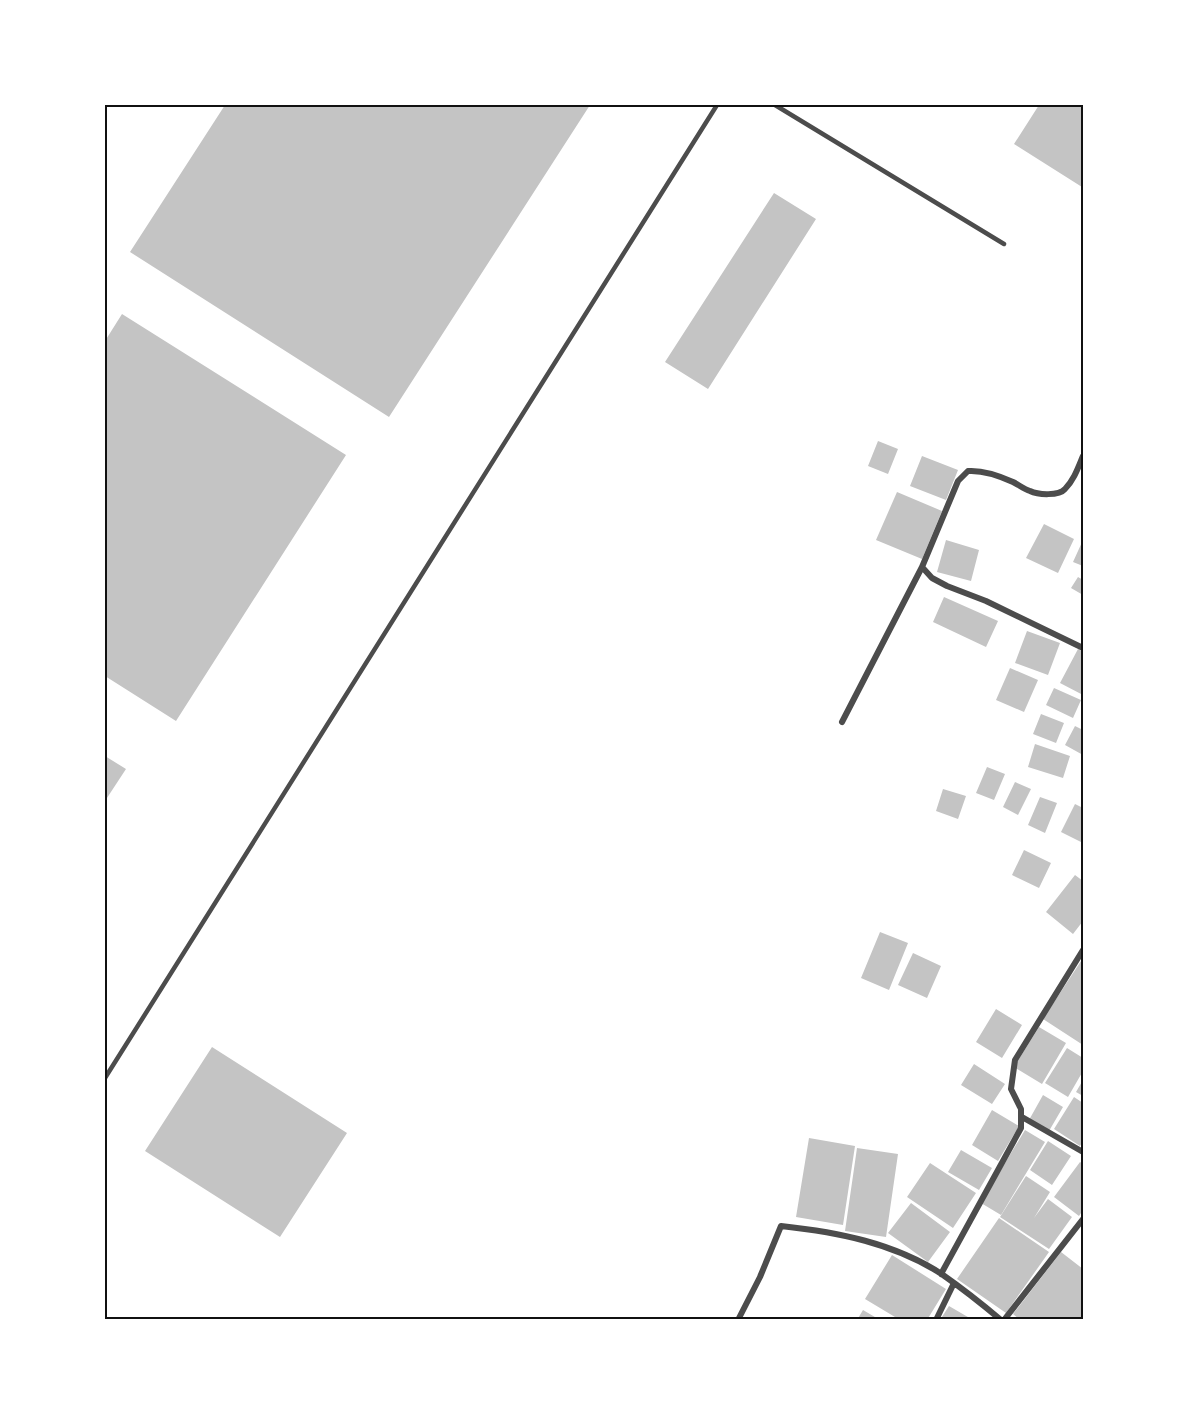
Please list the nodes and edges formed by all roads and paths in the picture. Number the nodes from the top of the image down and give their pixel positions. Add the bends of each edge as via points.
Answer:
1 (717, 105) edge
2 (776, 105) edge
3 (1004, 244) dead end
4 (1083, 456) edge
5 (1076, 475) junction
6 (1083, 479) edge
7 (922, 567) junction
8 (1083, 648) edge
9 (842, 722) dead end
10 (1083, 950) edge
11 (105, 1078) edge
12 (1022, 1117) junction
13 (1083, 1152) edge
14 (1083, 1219) edge
15 (941, 1274) junction
16 (954, 1283) junction
17 (738, 1320) edge
18 (936, 1320) edge
19 (1003, 1320) edge

1 - 11 lane
2 - 3 lane
4 - 5 street
5 - 6 street
5 - 7 street via 1066,489 1053,495 1032,493 995,475 968,471 958,481
7 - 8 street via 947,586
7 - 9 street
10 - 12 street via 1015,1060 1011,1089
12 - 13 street
12 - 15 street via 1021,1128
14 - 19 street
15 - 16 street
15 - 17 street via 882,1246 826,1231 781,1226
16 - 18 street
16 - 19 street

